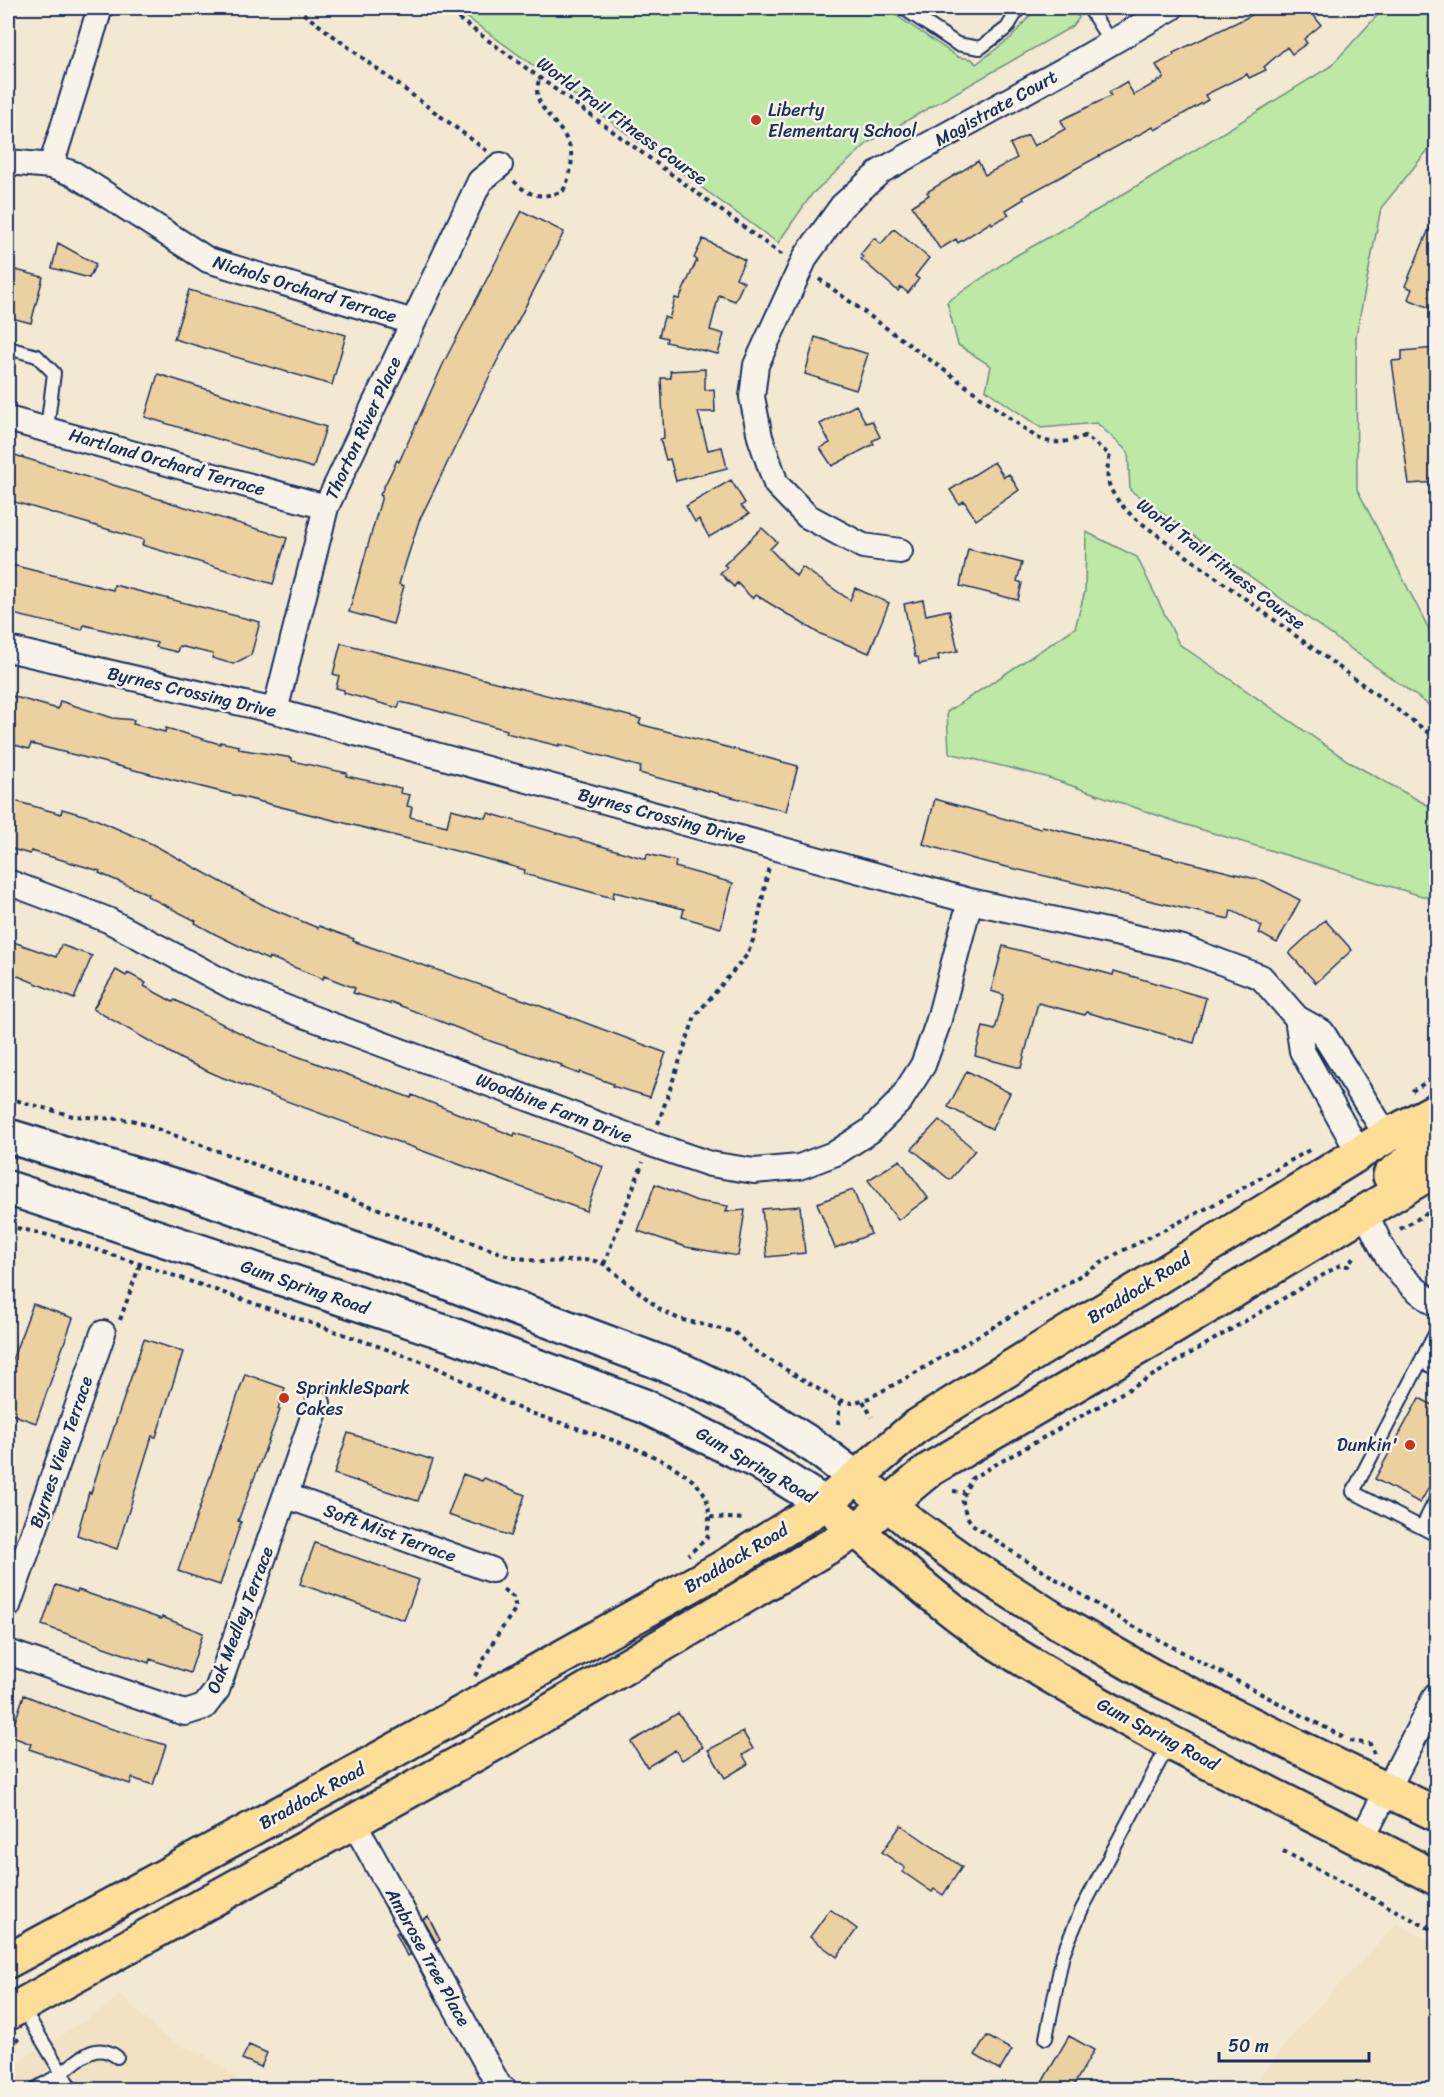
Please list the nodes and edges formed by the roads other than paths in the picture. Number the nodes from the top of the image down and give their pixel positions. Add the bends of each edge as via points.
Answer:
1 (100, 8) edge
2 (903, 8) edge
3 (1019, 8) edge
4 (1089, 8) edge
5 (1171, 8) edge
6 (1111, 43) junction
7 (8, 162) edge
8 (500, 165) road end
9 (51, 166) junction
10 (413, 322) junction
11 (8, 348) edge
12 (8, 419) edge
13 (47, 429) junction
14 (326, 507) junction
15 (900, 550) dead end
16 (8, 649) edge
17 (275, 711) junction
18 (8, 882) edge
19 (970, 901) junction
20 (1297, 1018) junction
21 (1437, 1110) edge
22 (8, 1136) edge
23 (1387, 1136) junction
24 (1437, 1141) edge
25 (1359, 1153) junction
26 (1437, 1169) edge
27 (8, 1188) edge
28 (1366, 1213) junction
29 (1437, 1304) edge
30 (107, 1325) road end
31 (1437, 1332) edge
32 (1421, 1361) junction
33 (1437, 1369) edge
34 (318, 1403) dead end
35 (857, 1479) junction
36 (287, 1496) junction
37 (1437, 1499) edge
38 (888, 1502) junction
39 (825, 1504) junction
40 (1422, 1527) junction
41 (857, 1530) junction
42 (1437, 1535) edge
43 (494, 1578) road end
44 (8, 1605) edge
45 (8, 1652) edge
46 (484, 1686) junction
47 (1437, 1695) edge
48 (1170, 1741) junction
49 (1387, 1789) junction
50 (1437, 1814) edge
51 (354, 1823) junction
52 (1362, 1839) junction
53 (168, 1874) junction
54 (1437, 1878) edge
55 (8, 1961) edge
56 (16, 2019) edge
57 (1046, 2038) dead end
58 (117, 2057) dead end
59 (62, 2073) junction
60 (33, 2090) edge
61 (72, 2090) edge
62 (505, 2090) edge

1 - 9 street
2 - 3 lane via 957,44 980,48 1006,28
4 - 6 lane
5 - 6 street, Magistrate Court
6 - 15 street, Magistrate Court via 881,171 842,206 806,256 756,364 752,397 776,484 807,516 834,532 863,546
7 - 9 street, Nichols Orchard Terrace
8 - 10 street, Thorton River Place via 480,181
9 - 10 street, Nichols Orchard Terrace via 91,184 208,260
10 - 14 street, Thorton River Place
11 - 13 lane via 37,356 54,373
12 - 13 street, Hartland Orchard Terrace
13 - 14 street, Hartland Orchard Terrace
14 - 17 street, Thorton River Place
16 - 17 street, Byrnes Crossing Drive
17 - 19 street, Byrnes Crossing Drive
18 - 19 street, Woodbine Farm Drive via 108,920 233,987 651,1144 710,1164 754,1171 799,1167 836,1153 870,1131 900,1101 923,1065 938,1023
19 - 20 street, Byrnes Crossing Drive via 1183,948 1261,977
20 - 23 street, Byrnes Crossing Drive via 1322,1032
20 - 25 street via 1302,1051
21 - 23 main road, Braddock Road
22 - 35 main road via 191,1192 683,1371 743,1401 816,1447
23 - 25 main road, Braddock Road
24 - 28 main road via 1393,1172 1374,1194
25 - 35 main road, Braddock Road via 955,1402 915,1428
26 - 28 main road, Braddock Road
27 - 39 main road, Gum Spring Road via 453,1335 644,1406 767,1467
28 - 29 street via 1389,1261 1423,1296
28 - 38 main road, Braddock Road via 928,1470
30 - 44 street, Byrnes View Terrace
31 - 32 lane
32 - 33 lane
32 - 40 lane via 1353,1492
34 - 36 street, Oak Medley Terrace
35 - 38 main road
35 - 39 main road, Braddock Road
36 - 43 street, Soft Mist Terrace
36 - 45 street, Oak Medley Terrace via 217,1690 204,1707 185,1713
37 - 40 lane
38 - 41 main road, Braddock Road
38 - 49 main road via 913,1526 966,1563 1107,1650 1164,1682
39 - 41 main road, Gum Spring Road
39 - 46 main road, Braddock Road via 722,1568
40 - 42 lane
41 - 48 main road, Gum Spring Road via 998,1644
41 - 51 main road, Braddock Road
46 - 51 main road via 483,1719 370,1790 357,1802
46 - 53 main road, Braddock Road
47 - 49 street
48 - 52 main road, Gum Spring Road
48 - 57 lane via 1081,1911 1063,1954
49 - 50 main road
49 - 52 street
51 - 56 main road, Braddock Road
51 - 62 street, Ambrose Tree Place via 499,2086
52 - 54 main road, Gum Spring Road
53 - 55 main road, Braddock Road
53 - 56 main road via 163,1895 154,1902 42,1963 28,1978
56 - 59 lane
58 - 59 lane via 108,2050 97,2049 80,2056
59 - 60 lane
59 - 61 lane

